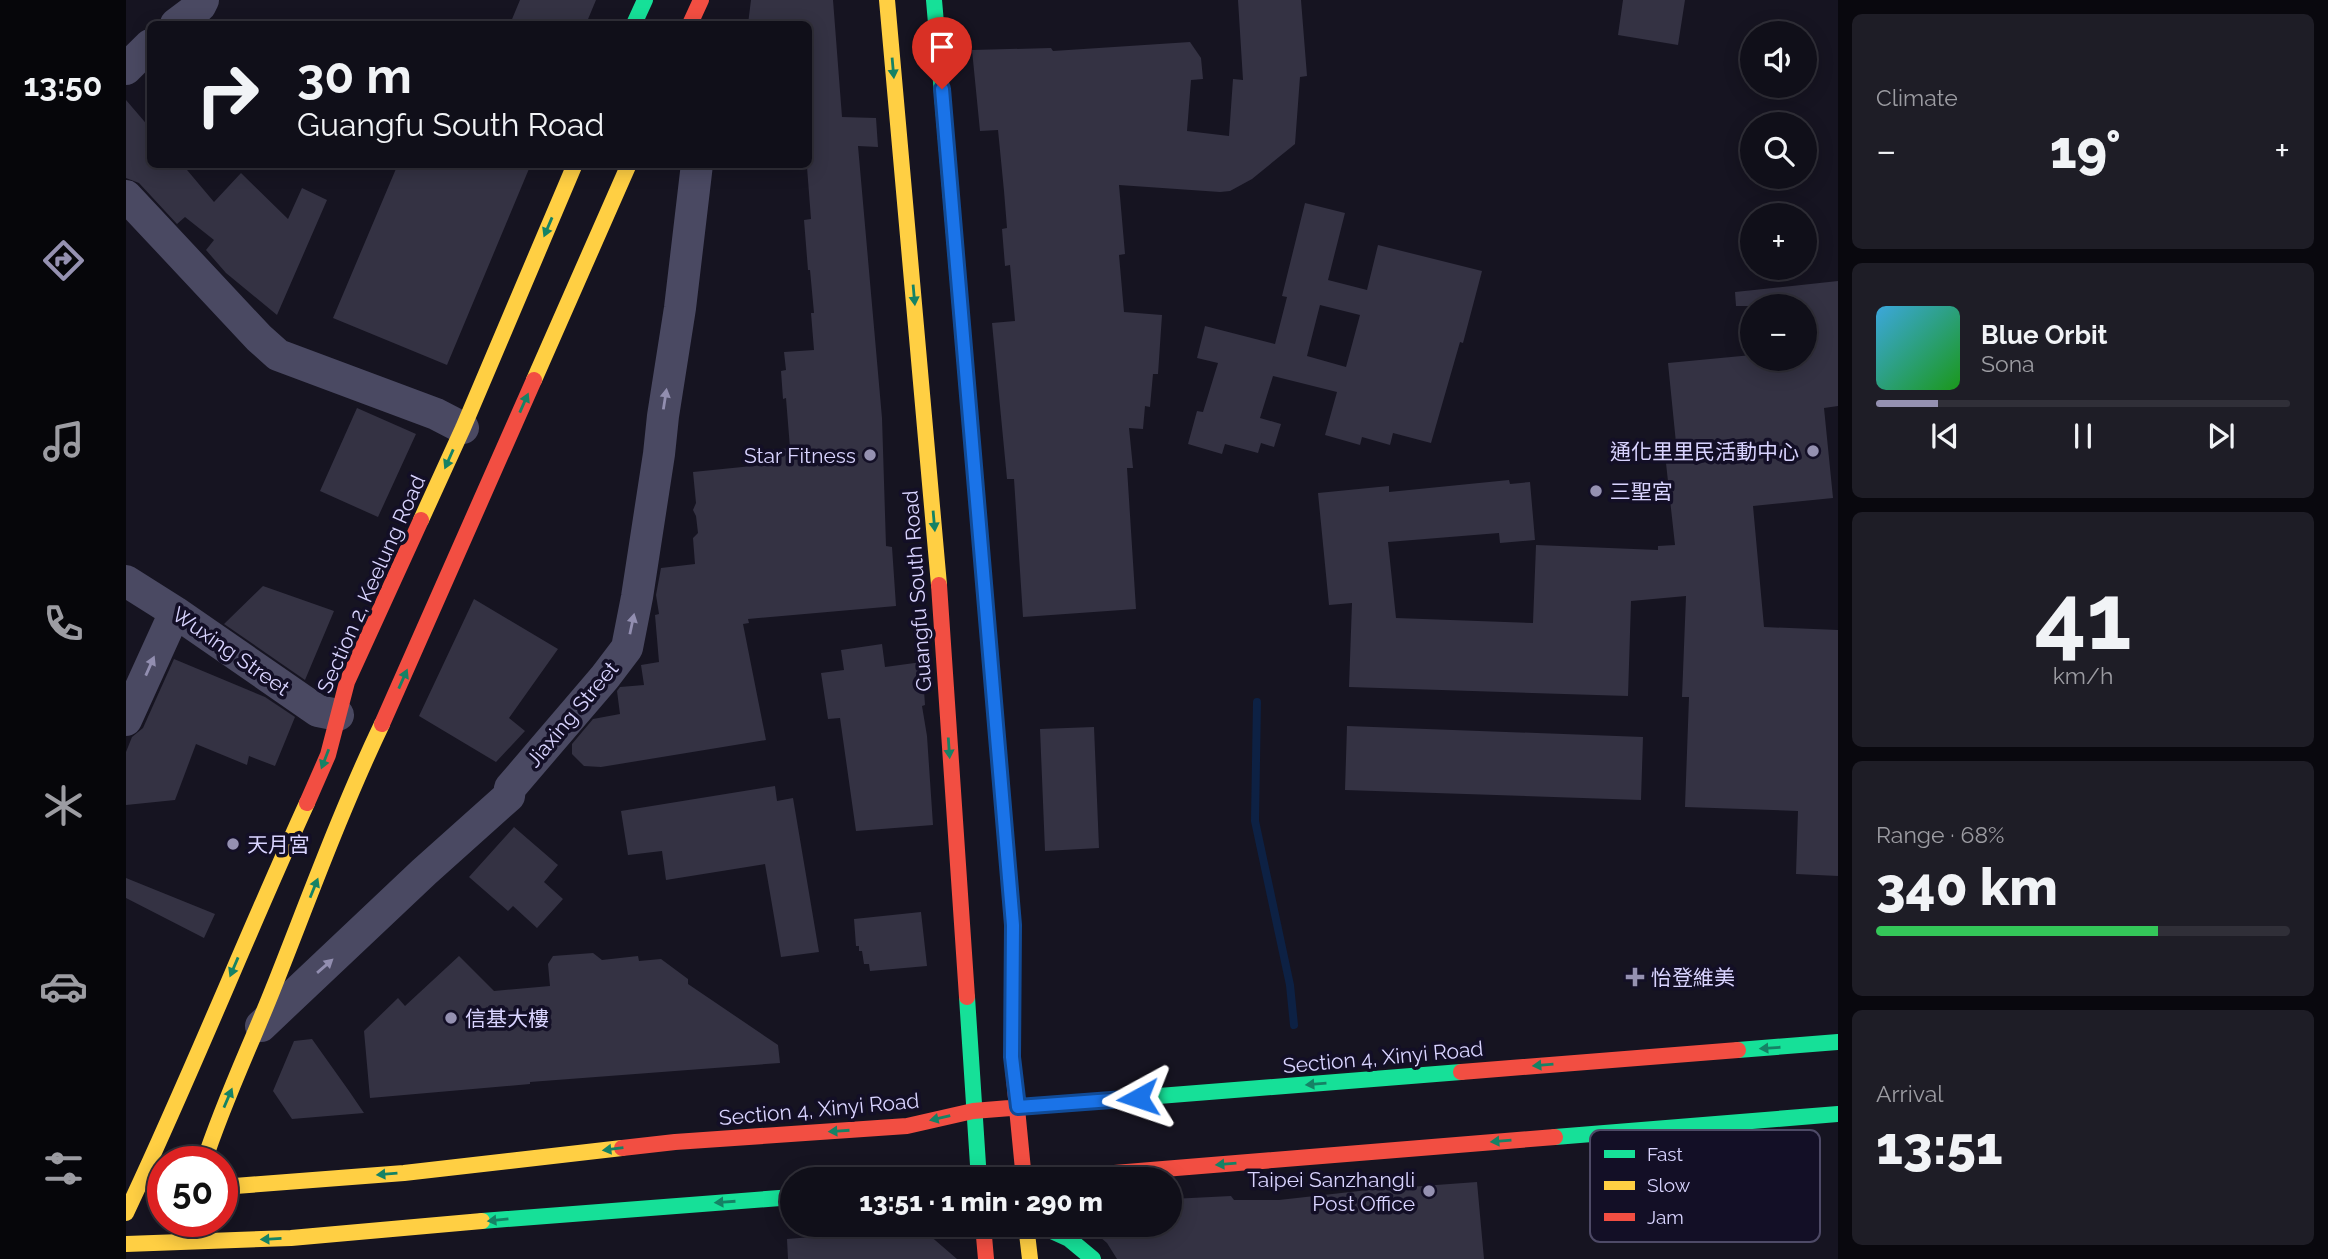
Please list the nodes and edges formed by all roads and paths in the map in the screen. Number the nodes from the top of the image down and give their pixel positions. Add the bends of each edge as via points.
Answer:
1 (203, 0) edge
2 (645, 0) edge
3 (701, 0) edge
4 (712, 0) edge
5 (887, 0) edge
6 (934, 0) edge
7 (180, 21) edge
8 (635, 21) edge
9 (691, 21) edge
10 (713, 21) edge
11 (147, 48) edge
12 (126, 69) edge
13 (573, 168) edge
14 (627, 168) edge
15 (697, 168) edge
16 (126, 196) edge
17 (463, 428) junction
18 (126, 581) edge
19 (175, 612) junction
20 (338, 715) junction
21 (126, 720) edge
22 (257, 1030) junction
23 (1838, 1042) edge
24 (1018, 1107) junction
25 (973, 1111) junction
26 (1838, 1114) edge
27 (1642, 1130) edge
28 (1590, 1134) edge
29 (209, 1146) edge
30 (978, 1167) edge
31 (1023, 1167) edge
32 (1182, 1168) edge
33 (238, 1186) edge
34 (138, 1188) edge
35 (780, 1198) edge
36 (126, 1213) edge
37 (984, 1237) edge
38 (1028, 1237) edge
39 (1065, 1237) edge
40 (126, 1244) edge
41 (175, 1251) edge
42 (986, 1259) edge
43 (1030, 1259) edge
44 (1093, 1259) edge

1 - 7 street
2 - 8 main road
3 - 9 main road
4 - 10 street
5 -> 25 main road, Guangfu South Road via 935,527
6 - 24 main road via 1012,913 1012,1057
11 - 12 street
13 -> 17 main road, Section 2, Keelung Road
22 -> 14 main road via 360,770
22 -> 15 street, Jiaxing Street via 509,796 510,788 627,648 659,454
16 - 17 street via 278,355
17 -> 20 main road, Section 2, Keelung Road via 347,682
18 - 19 street, Wuxing Street
19 - 20 street, Wuxing Street via 318,711
21 -> 19 street
20 -> 34 main road, Section 2, Keelung Road via 328,755
29 -> 22 main road
23 -> 24 main road, Section 4, Xinyi Road
24 - 25 main road, Section 4, Xinyi Road
24 - 31 main road
25 - 30 main road, Guangfu South Road
25 -> 33 main road, Section 4, Xinyi Road via 907,1126 675,1142 404,1173
26 -> 27 main road
28 -> 32 main road
34 - 36 main road, Section 2, Keelung Road
35 -> 41 main road via 566,1213
37 - 42 main road
38 - 43 main road
39 - 44 main road
40 - 41 main road

